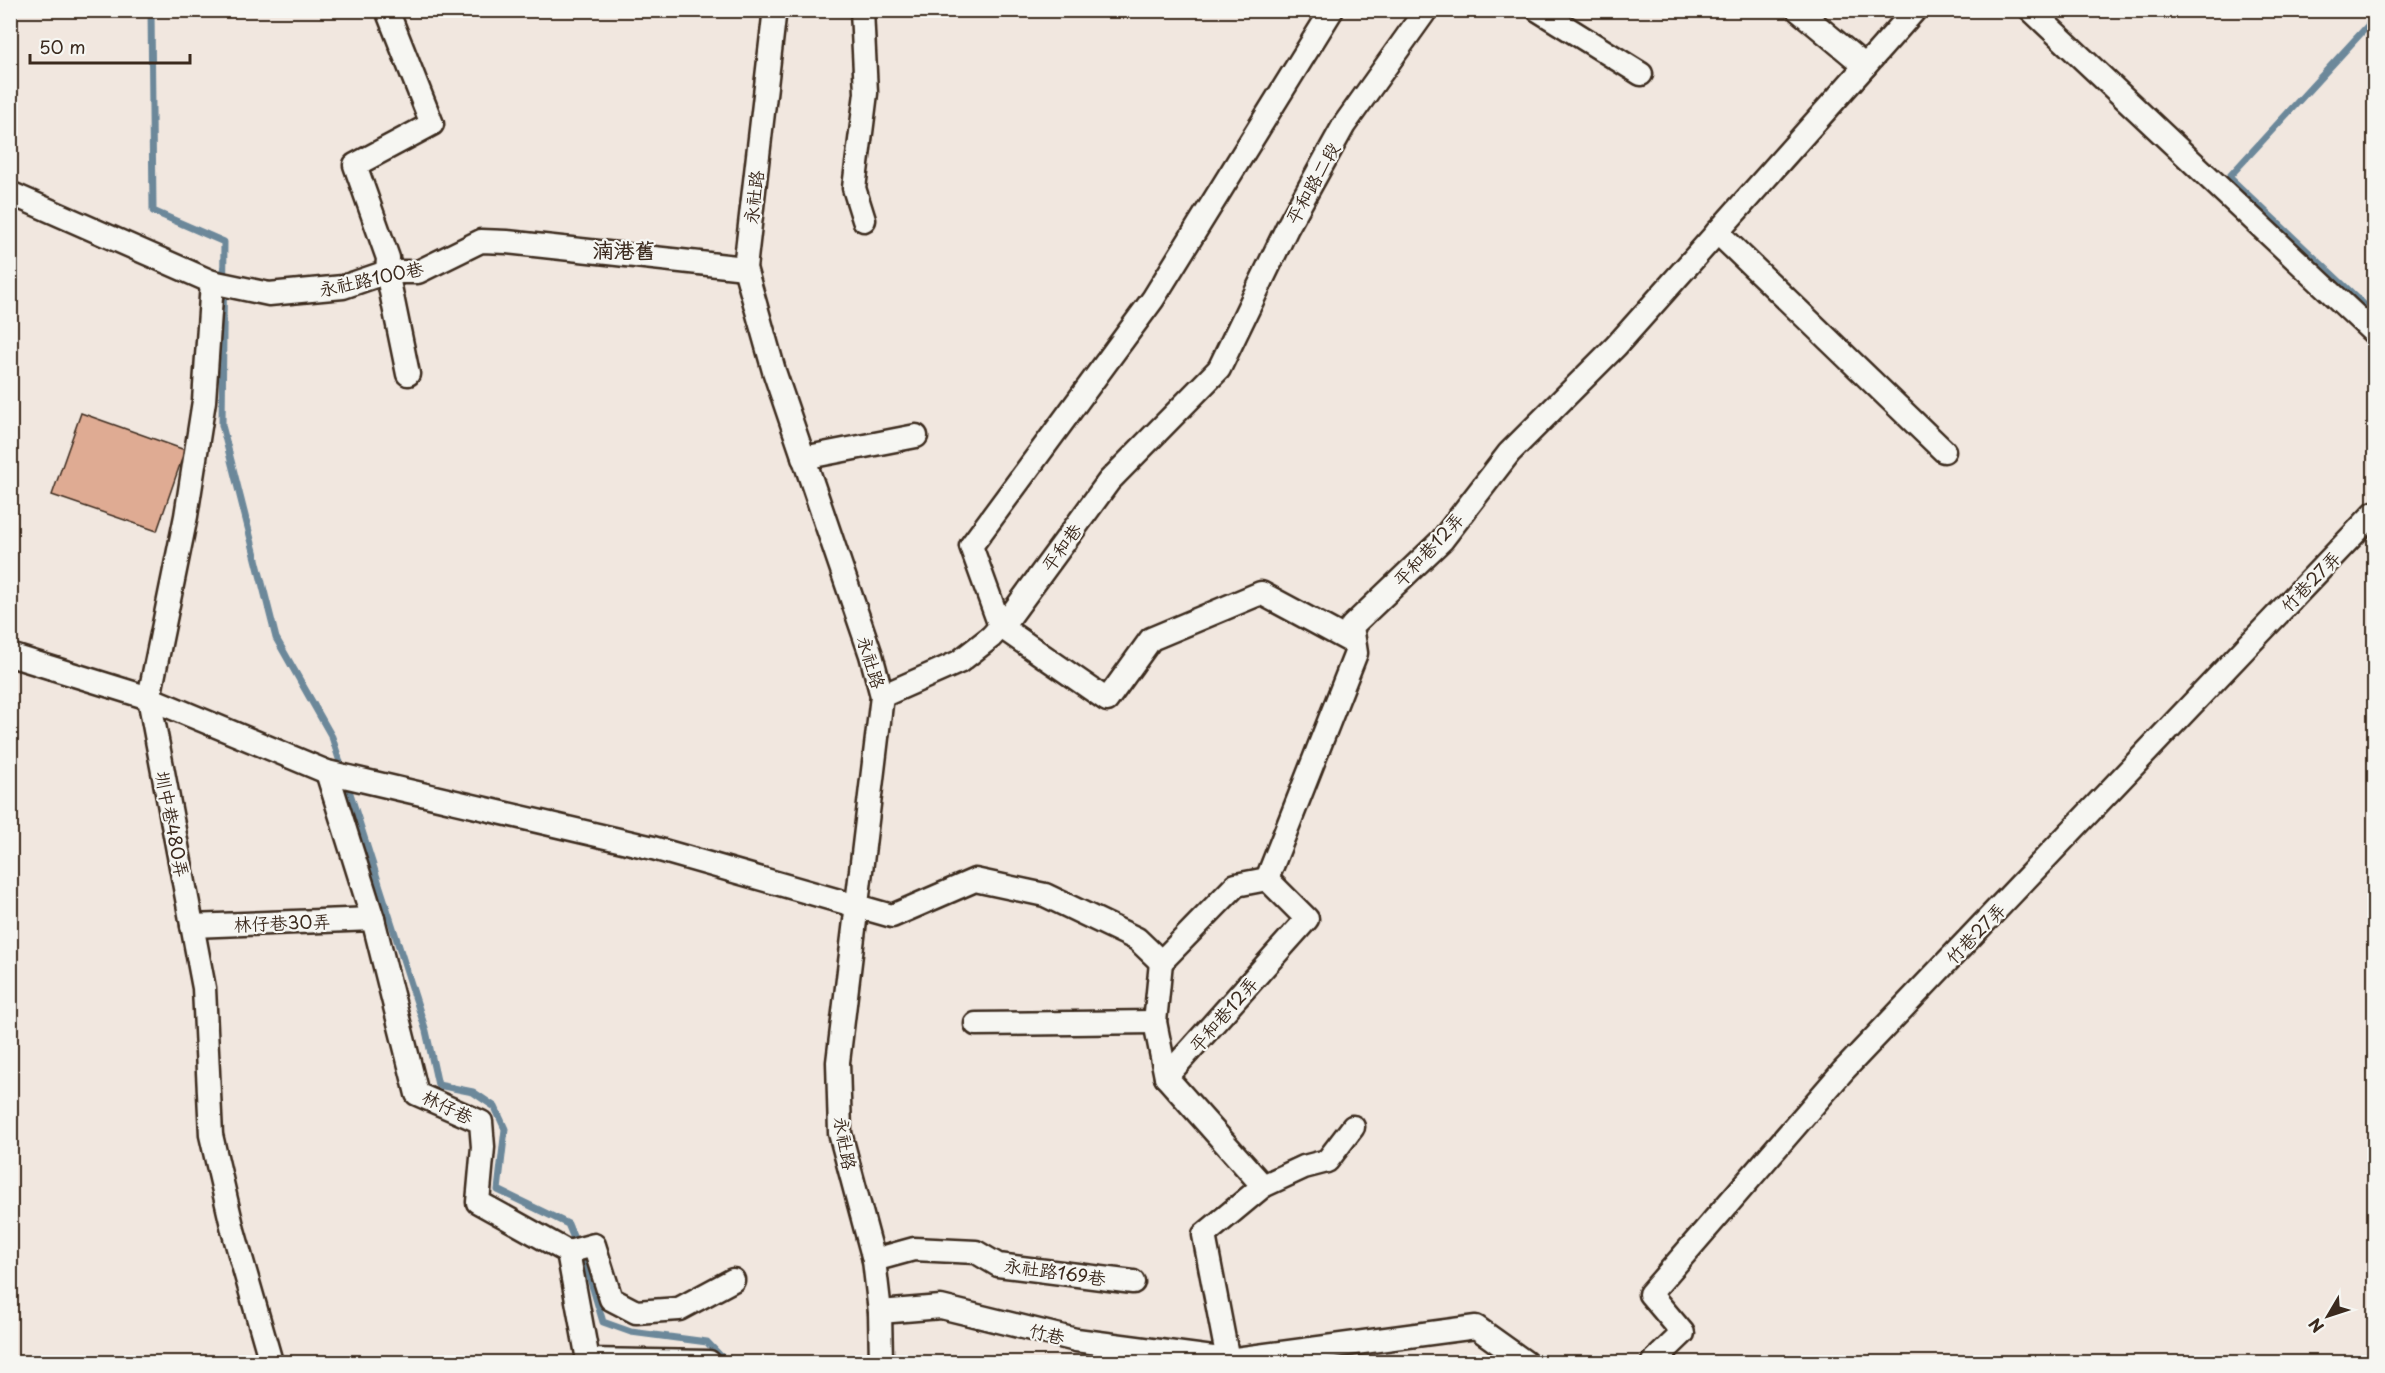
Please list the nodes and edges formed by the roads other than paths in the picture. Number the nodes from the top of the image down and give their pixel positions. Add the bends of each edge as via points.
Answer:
1 (387, 10) edge
2 (772, 10) edge
3 (862, 10) edge
4 (1332, 10) edge
5 (1426, 10) edge
6 (1538, 10) edge
7 (1798, 10) edge
8 (1915, 10) edge
9 (2031, 10) edge
10 (1865, 66) junction
11 (1641, 74) dead end
12 (10, 194) edge
13 (864, 220) dead end
14 (1717, 232) junction
15 (745, 268) junction
16 (387, 272) junction
17 (212, 282) junction
18 (2374, 333) edge
19 (1219, 369) joint
20 (408, 374) dead end
21 (916, 436) dead end
22 (1944, 451) dead end
23 (803, 458) junction
24 (2374, 513) edge
25 (1000, 626) junction
26 (1354, 643) junction
27 (10, 655) edge
28 (882, 696) junction
29 (149, 698) junction
30 (327, 772) junction
31 (1268, 879) junction
32 (856, 905) junction
33 (373, 919) junction
34 (192, 926) junction
35 (1161, 962) junction
36 (1155, 1022) junction
37 (976, 1024) dead end
38 (1166, 1077) junction
39 (1353, 1127) dead end
40 (1263, 1186) junction
41 (568, 1252) junction
42 (874, 1260) junction
43 (733, 1280) dead end
44 (1133, 1282) dead end
45 (880, 1312) junction
46 (1228, 1360) junction
47 (584, 1361) edge
48 (271, 1362) edge
49 (709, 1362) edge
50 (882, 1362) edge
51 (1525, 1362) edge
52 (1653, 1362) edge

1 - 16 street via 432,124 355,165 388,258
2 - 15 street, 永社路
3 - 13 street via 866,93 854,188
4 - 25 street via 1153,298 971,546
5 - 19 street, 平和路二段 via 1344,125 1287,228
6 - 11 street
7 - 10 street
8 - 10 street
9 - 18 street
10 - 14 street
12 - 17 street, 永社路100巷
14 - 22 street
14 - 26 street, 平和巷12弄 via 1616,346 1509,453 1442,540 1352,626
15 - 16 street, 永社路100巷 via 480,241 418,272
15 - 23 street, 永社路
16 - 17 street, 永社路100巷 via 343,287 269,294
16 - 20 street
17 - 29 street, 圳中巷480弄 via 203,412
19 - 25 street, 平和巷 via 1109,481
21 - 23 street
23 - 28 street, 永社路
24 - 52 street, 竹巷27弄 via 1843,1071 1650,1294 1683,1333
25 - 26 street via 1107,700 1151,639 1261,593
25 - 28 street, 平和巷 via 959,662
26 - 31 street, 平和巷12弄 via 1356,653
27 - 29 street
28 - 32 street, 永社路
29 - 30 street
29 - 34 street, 圳中巷480弄
30 - 32 street via 653,848
30 - 33 street, 林仔巷
31 - 35 street via 1236,885
31 - 38 street, 平和巷12弄 via 1307,919
32 - 35 street via 892,916 975,880 1045,895 1137,939
32 - 42 street, 永社路 via 838,1062 840,1133
33 - 34 street, 林仔巷30弄
33 - 41 street, 林仔巷 via 417,1094 481,1122 478,1202
34 - 48 street, 圳中巷480弄 via 204,988 211,1135 233,1230
35 - 36 street
36 - 37 street
36 - 38 street
38 - 40 street
39 - 40 street via 1327,1161
40 - 46 street via 1204,1235
41 - 43 street via 594,1245 611,1299 636,1312 679,1310
41 - 47 street
42 - 44 street, 永社路169巷 via 914,1249 976,1252 998,1265
42 - 45 street, 永社路
45 - 46 street, 竹巷 via 941,1307 1076,1340
45 - 50 street, 永社路
46 - 51 street, 竹巷 via 1476,1327
47 - 49 street

